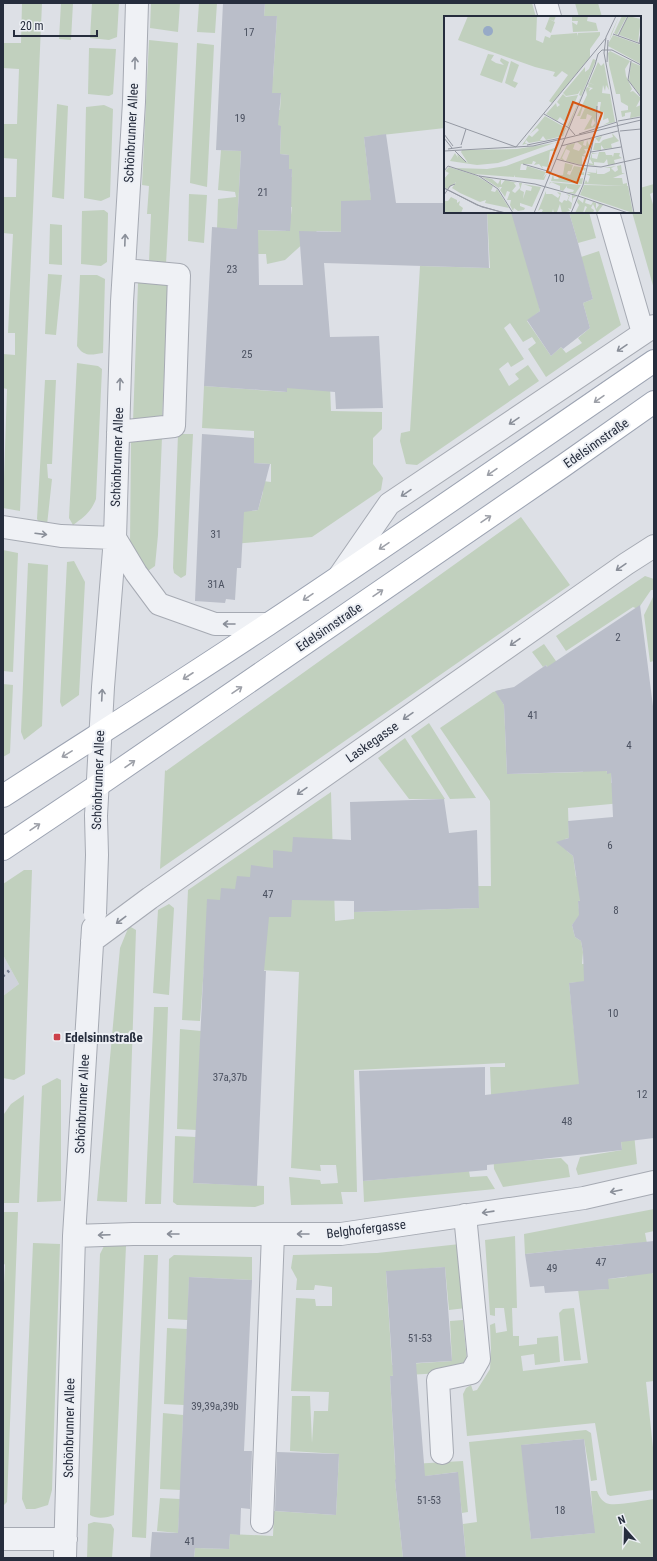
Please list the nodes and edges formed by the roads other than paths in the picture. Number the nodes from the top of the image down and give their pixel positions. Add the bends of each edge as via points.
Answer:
1 (137, 3) edge
2 (546, 3) edge
3 (550, 16) edge
4 (608, 213) edge
5 (124, 270) junction
6 (649, 330) edge
7 (654, 360) edge
8 (654, 402) edge
9 (118, 432) junction
10 (3, 528) edge
11 (115, 538) junction
12 (654, 546) edge
13 (340, 576) junction
14 (268, 624) junction
15 (100, 734) junction
16 (97, 786) junction
17 (3, 796) edge
18 (3, 849) edge
19 (92, 941) junction
20 (654, 1182) edge
21 (465, 1216) junction
22 (273, 1234) junction
23 (74, 1236) junction
24 (442, 1452) dead end
25 (262, 1522) dead end
26 (3, 1539) edge
27 (66, 1548) edge

5 -> 1 street, Schönbrunner Allee
2 - 3 street
4 - 6 street
9 -> 5 street, Schönbrunner Allee
5 - 9 street via 179,275 175,418 174,426
6 -> 13 street via 389,504
7 -> 13 main road
16 -> 8 main road, Edelsinnstraße
9 - 11 street, Schönbrunner Allee
10 -> 11 street via 60,536
14 -> 11 street via 215,624 159,604
15 -> 11 street, Schönbrunner Allee
12 -> 19 street, Laskegasse via 156,893
13 -> 14 main road
14 -> 15 main road
15 - 16 street, Schönbrunner Allee
15 -> 17 main road
18 -> 16 main road, Edelsinnstraße
16 - 19 street, Schönbrunner Allee, bridge via 97,855
19 - 23 street, Schönbrunner Allee
20 -> 21 street, Belghofergasse via 584,1198
21 -> 22 street, Belghofergasse via 341,1234
21 - 24 street via 479,1359 471,1373 438,1380
22 -> 23 street, Belghofergasse
22 - 25 street
23 - 27 street, Schönbrunner Allee
26 - 27 street

